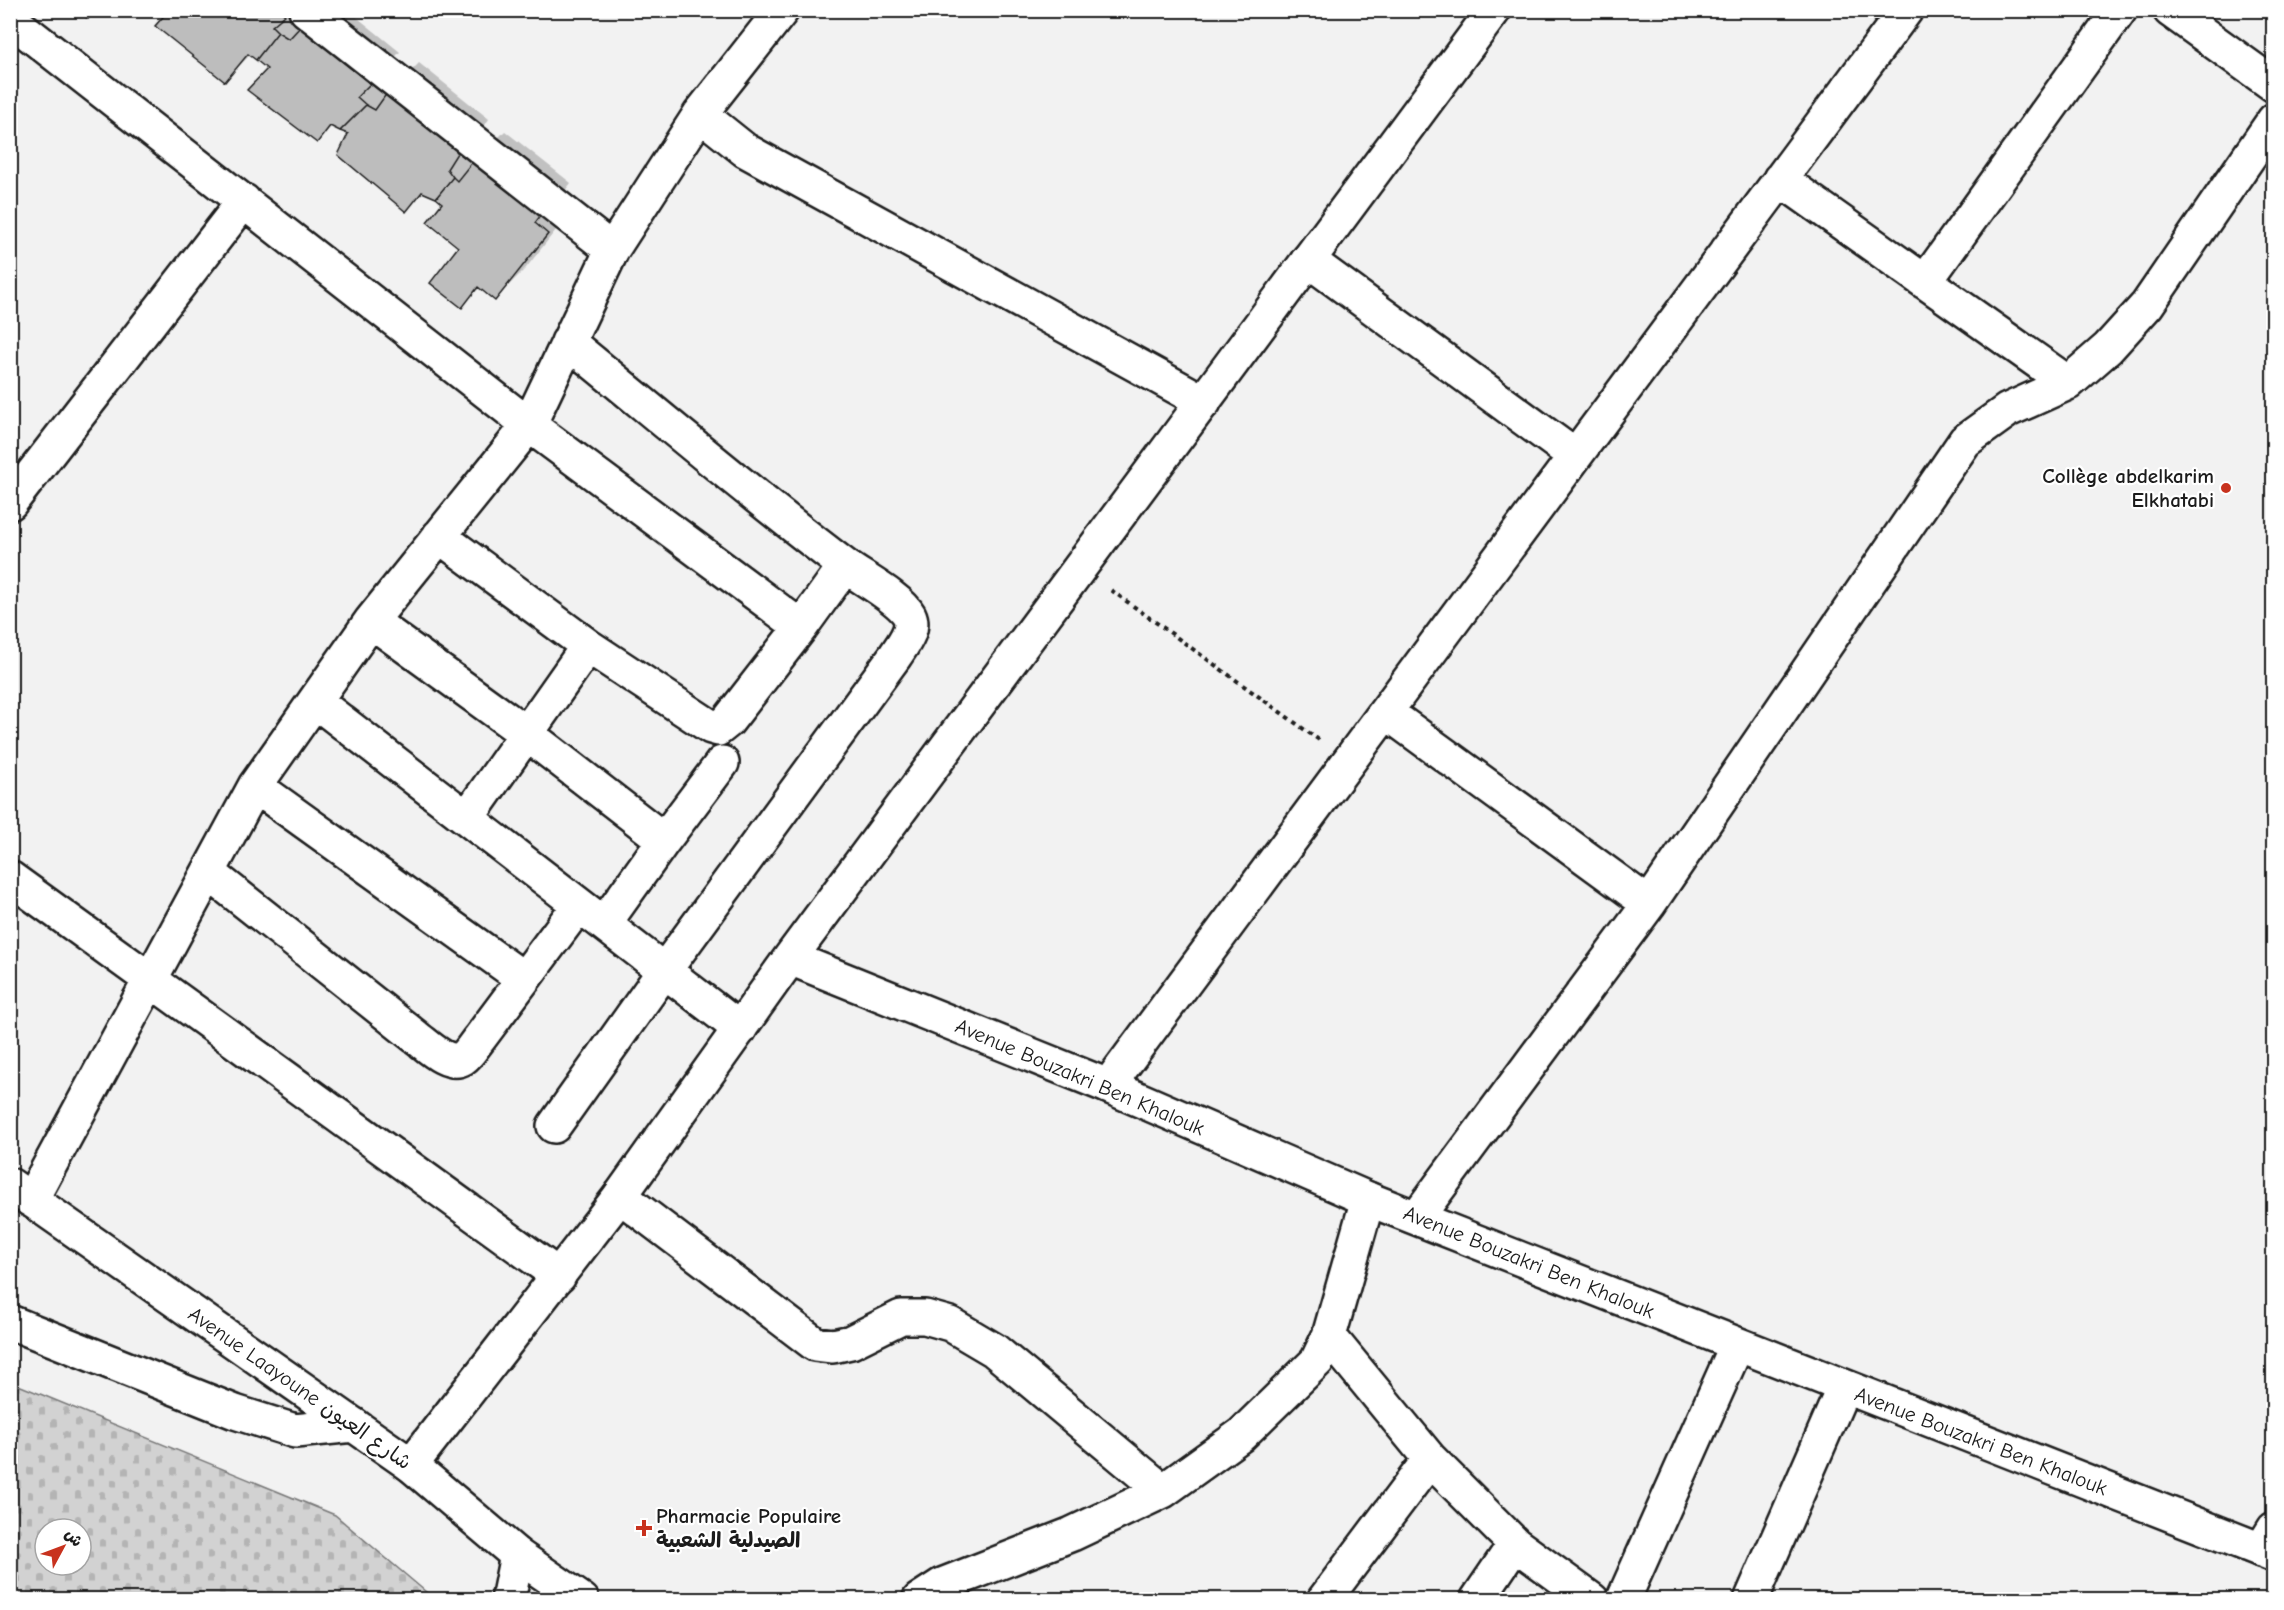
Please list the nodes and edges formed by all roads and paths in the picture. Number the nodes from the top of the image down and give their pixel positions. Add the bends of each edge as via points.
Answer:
1 (306, 10) edge
2 (782, 10) edge
3 (1494, 10) edge
4 (1906, 10) edge
5 (2120, 10) edge
6 (2170, 10) edge
7 (10, 19) edge
8 (2274, 85) edge
9 (700, 114) junction
10 (2274, 120) edge
11 (1780, 180) junction
12 (244, 201) junction
13 (612, 250) junction
14 (1308, 260) junction
15 (1925, 282) junction
16 (568, 342) junction
17 (2068, 383) junction
18 (1204, 402) junction
19 (529, 425) junction
20 (1575, 456) junction
21 (10, 503) edge
22 (440, 536) junction
23 (845, 566) junction
24 (1079, 567) junction
25 (371, 621) junction
26 (801, 627) junction
27 (588, 646) junction
28 (315, 700) junction
29 (1386, 712) junction
30 (526, 734) junction
31 (1349, 762) junction
32 (722, 763) dead end
33 (255, 786) junction
34 (467, 818) junction
35 (664, 840) junction
36 (209, 873) junction
37 (10, 878) edge
38 (1649, 904) junction
39 (592, 915) junction
40 (790, 958) junction
41 (664, 970) junction
42 (150, 978) junction
43 (524, 979) junction
44 (740, 1029) junction
45 (1108, 1086) junction
46 (554, 1126) dead end
47 (21, 1192) edge
48 (620, 1196) junction
49 (1368, 1199) junction
50 (1417, 1217) junction
51 (559, 1276) junction
52 (10, 1322) edge
53 (1329, 1336) junction
54 (1737, 1345) junction
55 (1844, 1387) junction
56 (354, 1425) junction
57 (1430, 1459) junction
58 (411, 1465) junction
59 (1163, 1491) junction
60 (1515, 1544) junction
61 (2269, 1544) edge
62 (517, 1555) junction
63 (508, 1599) edge
64 (582, 1599) edge
65 (919, 1599) edge
66 (1324, 1599) edge
67 (1477, 1599) edge
68 (1592, 1599) edge
69 (1623, 1599) edge
70 (1751, 1599) edge

1 - 13 street
2 - 9 street
3 - 14 street
4 - 11 street
5 - 15 street
6 - 8 street
7 - 12 street
9 - 13 street
9 - 18 street via 745,150
10 - 17 street via 2147,304 2108,348
11 - 15 street
11 - 20 street
12 - 19 street
12 - 21 street
13 - 16 street
14 - 18 street
14 - 20 street
15 - 17 street
16 - 19 street
16 - 23 street
17 - 38 street via 2008,410 1965,441
18 - 24 street
19 - 22 street
19 - 26 street
20 - 29 street
22 - 25 street
22 - 27 street
23 - 26 street
23 - 41 street via 900,605 909,616 909,634
24 - 31 path
24 - 40 street
25 - 28 street
25 - 30 street
26 - 27 street via 718,729
27 - 30 street
28 - 33 street
28 - 34 street
29 - 31 street
29 - 38 street
30 - 34 street
30 - 35 street
31 - 45 street
32 - 35 street
33 - 36 street
33 - 43 street
34 - 39 street
35 - 39 street
36 - 42 street
36 - 43 street via 416,1037 454,1061 468,1053
37 - 42 street
38 - 50 street
39 - 41 street
39 - 43 street
40 - 44 street
40 - 45 street, Avenue Bouzakri Ben Khalouk
41 - 44 street
41 - 46 street
42 - 47 street
42 - 51 street
44 - 48 street
45 - 49 street, Avenue Bouzakri Ben Khalouk
47 - 56 street, Avenue Laayoune شارع العيون
48 - 51 street
48 - 59 street via 815,1344 851,1342 901,1317 925,1317 950,1324 994,1350
49 - 50 street, Avenue Bouzakri Ben Khalouk
49 - 53 street
50 - 54 street, Avenue Bouzakri Ben Khalouk
51 - 58 street
52 - 56 street via 235,1412 295,1431
53 - 57 street
53 - 59 street via 1317,1362 1241,1435
54 - 55 street, Avenue Bouzakri Ben Khalouk
54 - 69 street
55 - 61 street, Avenue Bouzakri Ben Khalouk
55 - 70 street
56 - 58 street, Avenue Laayoune شارع العيون
57 - 60 street
57 - 66 street
58 - 62 street, Avenue Laayoune شارع العيون
59 - 65 street via 1072,1534 942,1585
60 - 67 street
60 - 68 street
62 - 63 street
62 - 64 street, Avenue Laayoune شارع العيون

